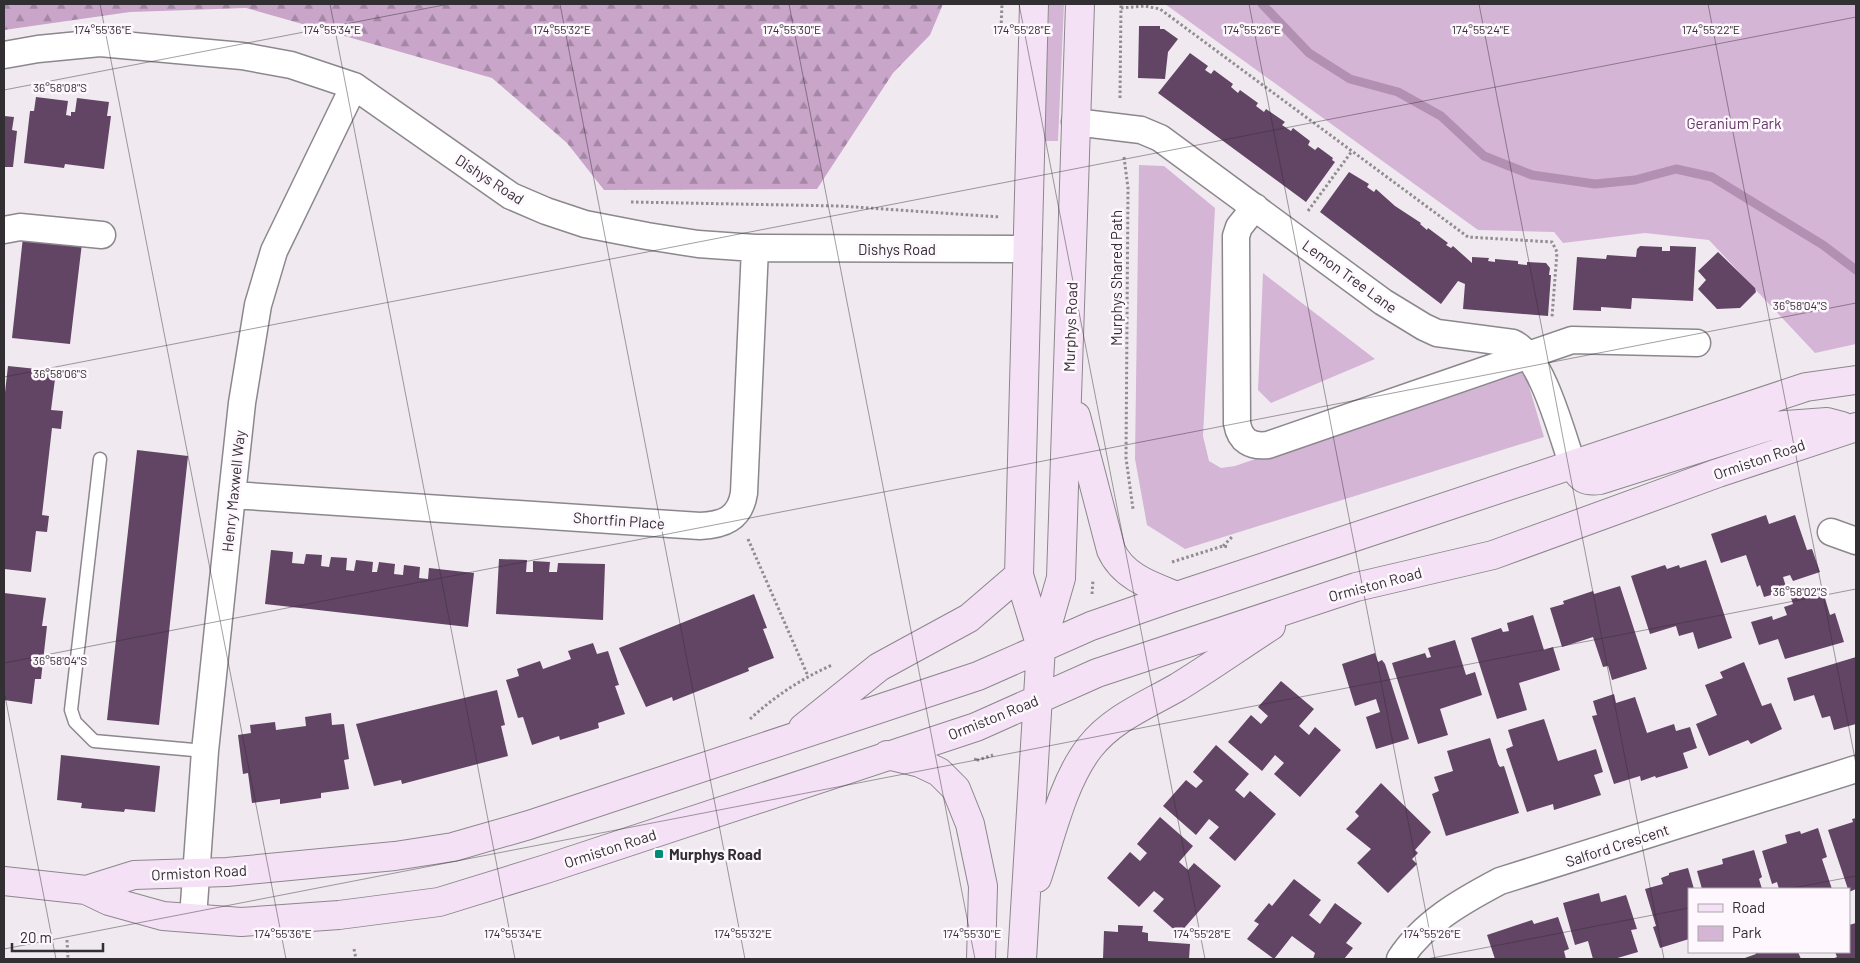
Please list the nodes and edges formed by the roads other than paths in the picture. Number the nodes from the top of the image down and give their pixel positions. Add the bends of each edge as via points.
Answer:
1 (1034, 4) edge
2 (1080, 4) edge
3 (4, 55) edge
4 (354, 86) junction
5 (1075, 122) junction
6 (1254, 208) junction
7 (4, 230) edge
8 (102, 235) dead end
9 (755, 248) junction
10 (1028, 249) junction
11 (1697, 343) dead end
12 (1529, 354) junction
13 (1856, 380) edge
14 (1069, 388) junction
15 (1854, 427) edge
16 (100, 459) dead end
17 (1573, 466) junction
18 (232, 495) junction
19 (1831, 532) dead end
20 (1856, 541) edge
21 (1019, 575) junction
22 (1178, 596) junction
23 (1303, 605) junction
24 (1040, 647) junction
25 (1038, 698) junction
26 (789, 740) junction
27 (205, 751) junction
28 (887, 755) junction
29 (1856, 769) edge
30 (197, 873) junction
31 (4, 881) edge
32 (86, 890) junction
33 (193, 918) junction
34 (1024, 919) junction
35 (980, 959) edge
36 (1022, 959) edge
37 (1400, 959) edge

1 - 10 main road, Murphys Road
2 - 5 main road, Murphys Road
3 - 4 street, Dishys Road via 100,43 151,46 291,65
4 - 9 street, Dishys Road via 511,196 546,211 585,224 647,236
4 - 18 street, Henry Maxwell Way via 271,260 258,305 242,403
5 - 6 street, Lemon Tree Lane via 1142,130 1160,138
5 - 14 main road, Murphys Road
6 - 12 street, Lemon Tree Lane via 1383,302 1430,330 1513,343 1522,346
6 - 12 street via 1236,236 1236,423 1247,443 1268,445
7 - 8 street via 20,227
9 - 10 street, Dishys Road
9 - 18 street, Shortfin Place via 745,485 743,503 730,520 700,526
10 - 21 main road, Murphys Road
11 - 12 street via 1572,340
12 - 17 street via 1538,369
13 - 17 main road, Ormiston Road via 1806,388
14 - 22 main road via 1117,564 1145,584
14 - 24 main road, Murphys Road via 1061,578
15 - 17 main road via 1827,422 1770,426 1588,482 1580,478
15 - 23 main road, Ormiston Road via 1493,555 1356,587
16 - 27 lane via 71,710 75,722 94,741
17 - 22 main road, Ormiston Road
18 - 27 street, Henry Maxwell Way
19 - 20 street
21 - 24 main road, Murphys Road
21 - 26 main road via 969,618 879,666
22 - 24 main road, Ormiston Road
23 - 25 main road, Ormiston Road via 1090,675
23 - 34 main road via 1177,687 1116,722 1093,743 1064,797
24 - 25 main road, Murphys Road
24 - 26 main road, Ormiston Road via 978,676
25 - 28 main road, Ormiston Road via 976,726
25 - 34 main road, Murphys Road
26 - 30 main road, Ormiston Road via 453,847 395,856
27 - 30 street, Henry Maxwell Way
28 - 33 main road, Ormiston Road via 439,902 339,915 241,922
28 - 35 main road via 920,763 939,772 956,789 970,824 983,886
29 - 37 street, Salford Crescent via 1500,882 1457,904 1410,943
30 - 32 main road, Ormiston Road via 134,875
30 - 33 street, Henry Maxwell Way
31 - 32 main road, Ormiston Road
32 - 33 main road, Ormiston Road via 109,901 163,916
34 - 36 main road, Murphys Road

